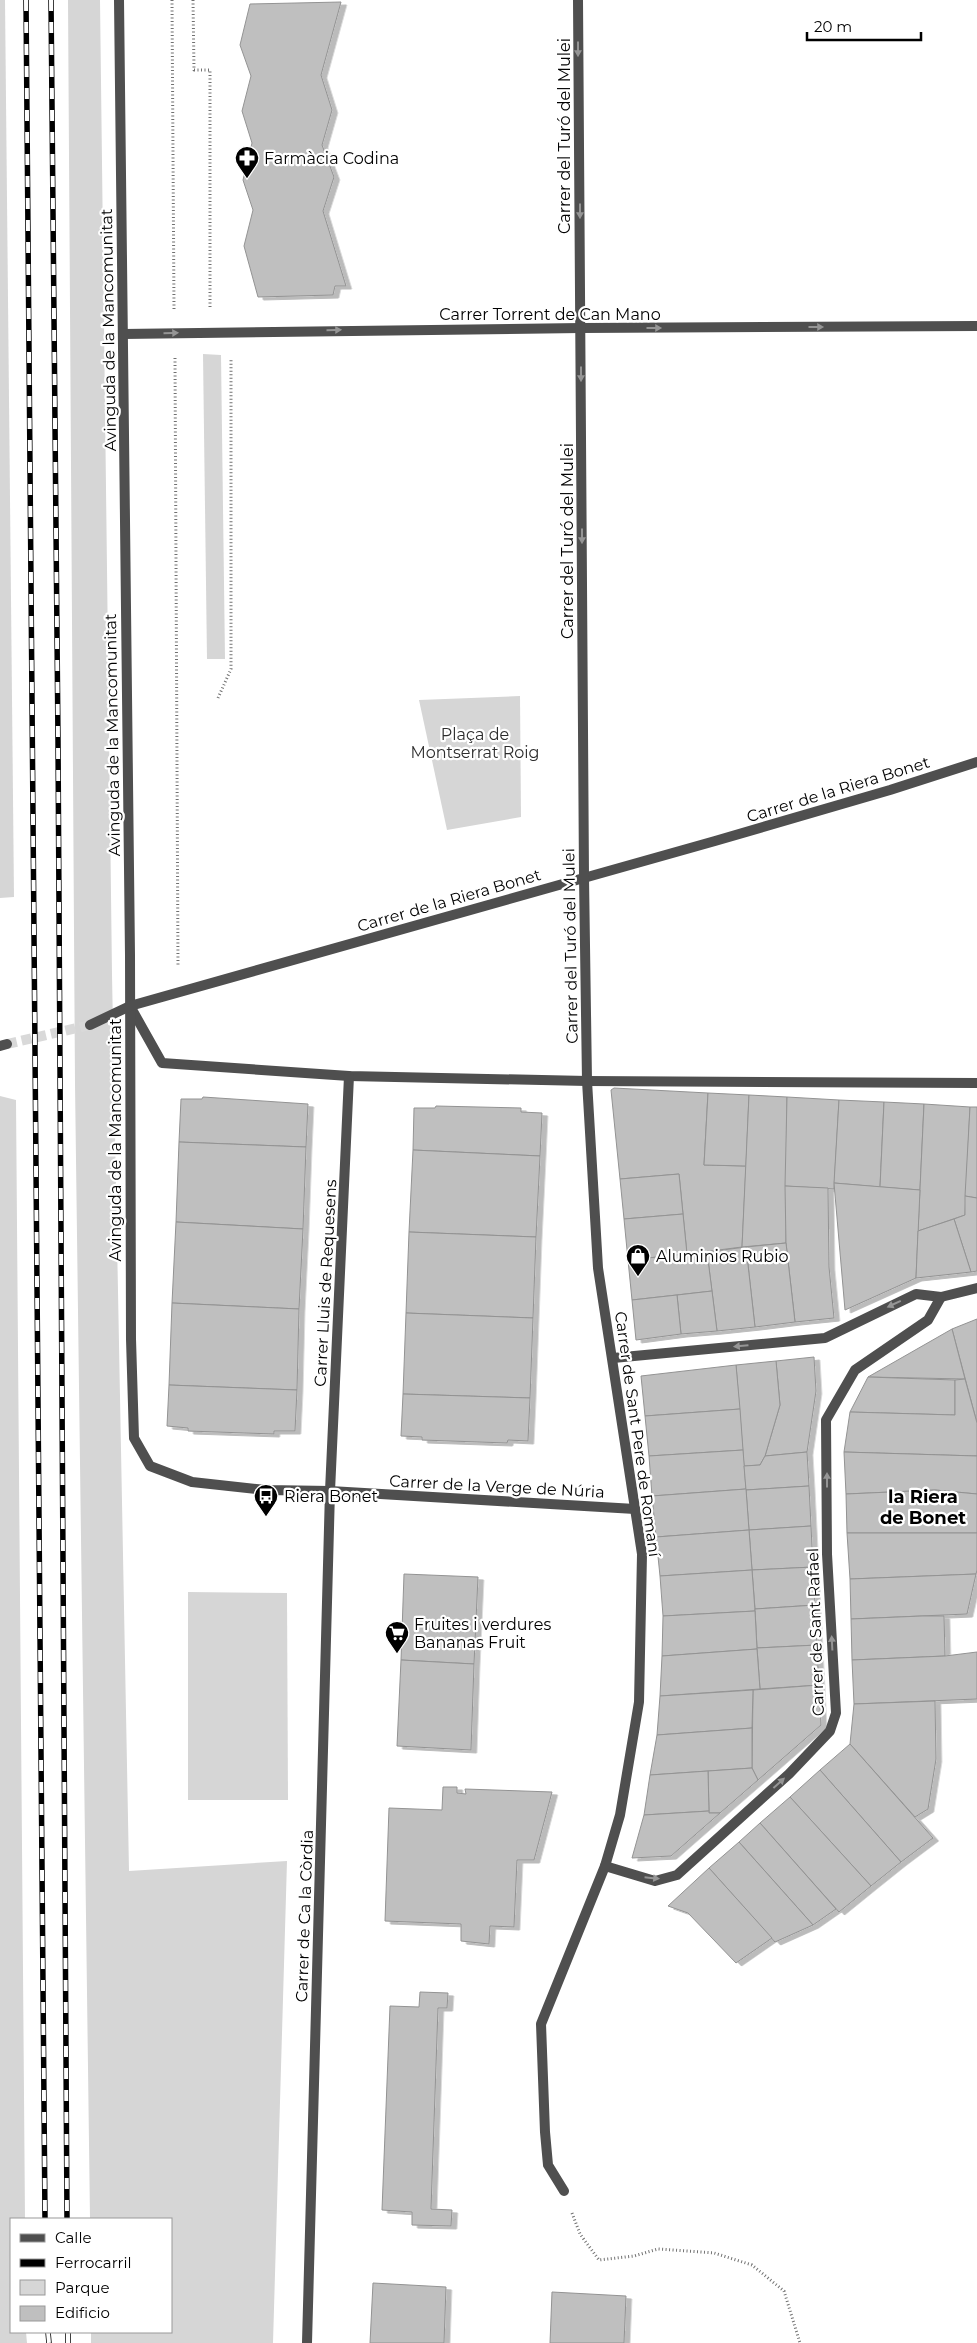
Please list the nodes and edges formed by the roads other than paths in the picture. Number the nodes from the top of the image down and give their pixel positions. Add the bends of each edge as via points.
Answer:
1 (119, 0) edge
2 (578, 0) edge
3 (977, 326) edge
4 (581, 328) junction
5 (123, 334) junction
6 (977, 762) edge
7 (584, 877) junction
8 (130, 1006) junction
9 (90, 1025) tunnel mouth
10 (349, 1076) junction
11 (587, 1081) junction
12 (977, 1083) edge
13 (977, 1288) edge
14 (941, 1297) junction
15 (613, 1358) junction
16 (150, 1466) joint
17 (330, 1491) junction
18 (635, 1509) junction
19 (605, 1866) junction
20 (564, 2191) road end
21 (307, 2343) edge

1 - 5 street, Avinguda de la Mancomunitat
2 -> 4 street, Carrer del Turó del Mulei
4 -> 3 street, Carrer Torrent de Can Mano
5 -> 4 street, Carrer Torrent de Can Mano
4 -> 7 street, Carrer del Turó del Mulei
5 - 8 street, Avinguda de la Mancomunitat
6 - 7 street, Carrer de la Riera Bonet
7 - 8 street, Carrer de la Riera Bonet
7 - 11 street, Carrer del Turó del Mulei
8 - 9 street, Carrer de la Riera Bonet
8 - 10 street via 162,1063
8 - 16 street, Avinguda de la Mancomunitat via 134,1438
10 - 11 street
10 - 17 street, Carrer Lluis de Requesens
11 - 12 street
11 - 15 street, Carrer de Sant Pere de Romaní via 598,1268
13 - 14 street
14 -> 15 street via 916,1294 825,1338
19 -> 14 street, Carrer de Sant Rafael via 655,1880 677,1875 789,1774 830,1731 836,1713 827,1554 826,1420 855,1370 928,1320
15 - 18 street, Carrer de Sant Pere de Romaní
16 - 17 street, Carrer de la Verge de Núria via 192,1482 266,1490
17 - 18 street, Carrer de la Verge de Núria
17 - 21 street, Carrer de Ca la Còrdia
18 - 19 street, Carrer de Sant Pere de Romaní via 642,1554 639,1702 620,1815
19 - 20 street, Carrer de Sant Pere de Romaní via 541,2024 548,2166

